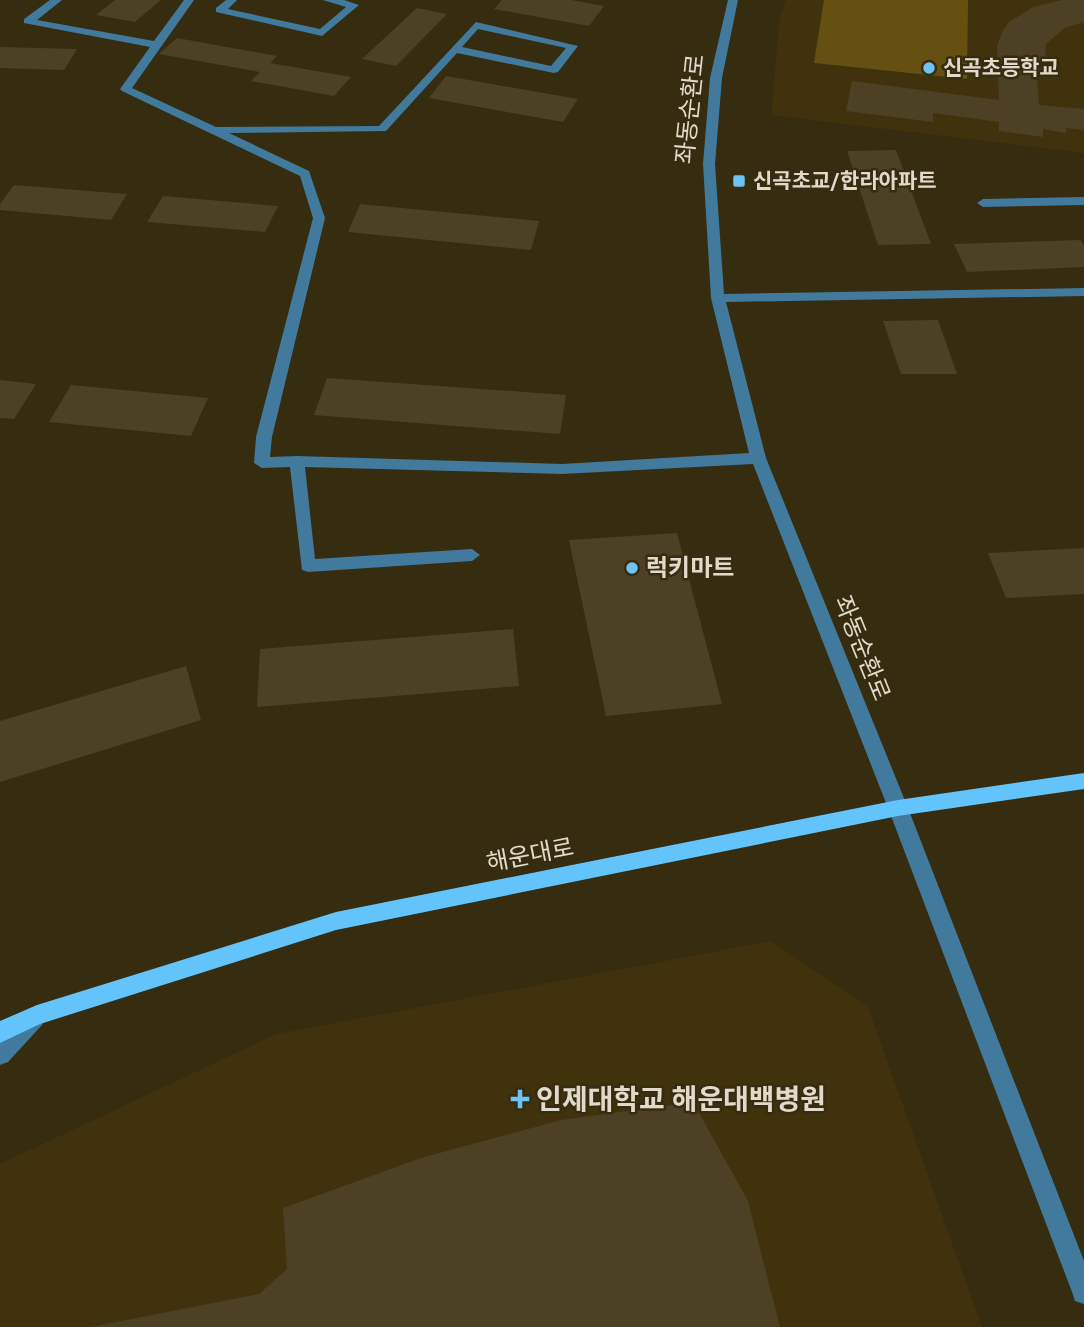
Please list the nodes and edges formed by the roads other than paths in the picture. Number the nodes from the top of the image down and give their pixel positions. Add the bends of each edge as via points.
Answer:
1 (57, 0) edge
2 (189, 0) edge
3 (232, 0) edge
4 (328, 0) edge
5 (733, 0) edge
6 (157, 46) junction
7 (454, 49) junction
8 (212, 130) junction
9 (983, 203) dead end
10 (1083, 203) edge
11 (1084, 292) edge
12 (718, 298) junction
13 (758, 458) junction
14 (297, 461) junction
15 (472, 555) dead end
16 (1084, 781) edge
17 (898, 808) junction
18 (37, 1015) junction
19 (0, 1032) edge
20 (0, 1054) edge
21 (1084, 1292) edge

1 - 6 street via 28,21
2 - 6 street
3 - 4 street via 220,10 322,33 354,5
5 - 12 street, 좌동순환로 via 716,78 709,164
6 - 8 street via 126,89
7 - 7 street via 476,25 573,46 554,70
7 - 8 street via 382,129
8 - 14 street via 305,174 319,218 264,437 262,463
9 - 10 street
11 - 12 street
12 - 13 street, 좌동순환로
13 - 14 street via 562,469
13 - 17 street, 좌동순환로
14 - 15 street via 308,566
16 - 17 main road, 해운대로
17 - 18 main road, 해운대로 via 336,921
17 - 21 street, 좌동순환로
18 - 19 main road, 해운대로
18 - 20 street

